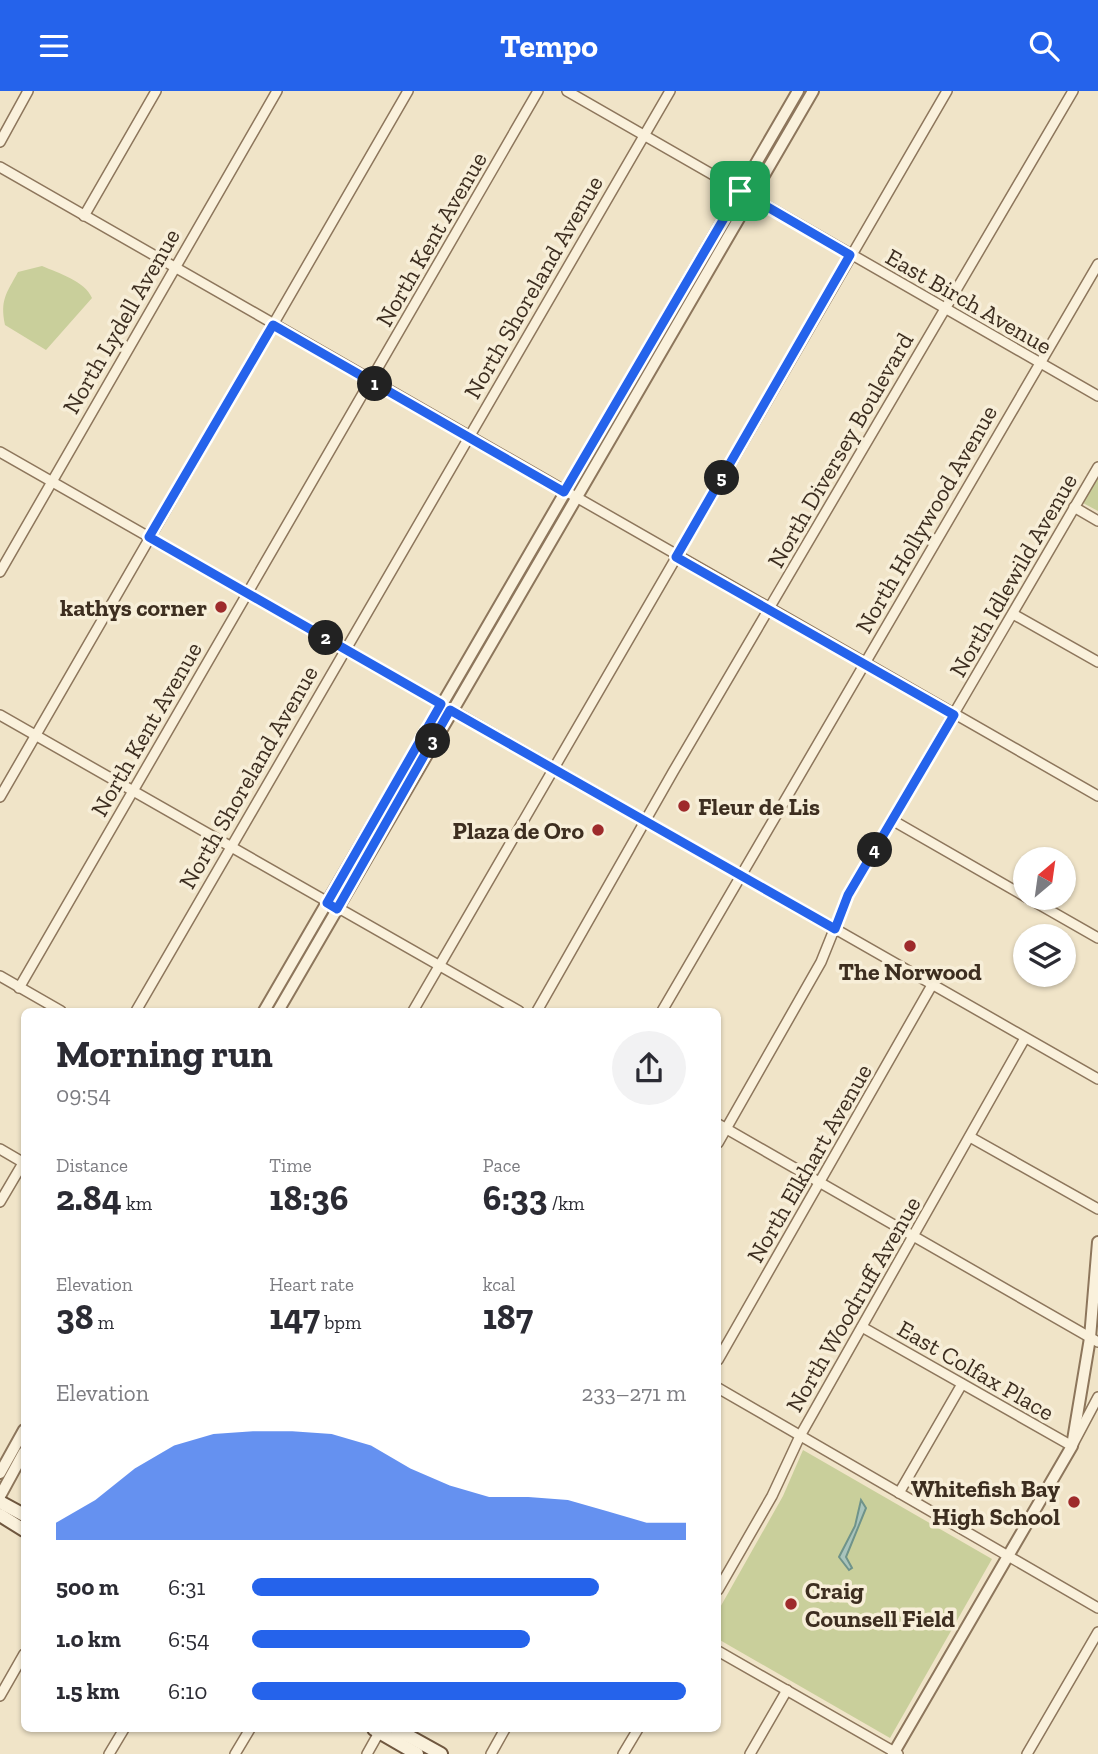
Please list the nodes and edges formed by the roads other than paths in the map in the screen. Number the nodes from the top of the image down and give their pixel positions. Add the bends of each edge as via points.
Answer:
1 (27, 91) edge
2 (156, 91) edge
3 (276, 91) edge
4 (408, 91) edge
5 (538, 91) edge
6 (567, 91) edge
7 (670, 91) edge
8 (799, 91) edge
9 (813, 91) edge
10 (947, 91) edge
11 (1073, 91) edge
12 (644, 136) junction
13 (0, 142) edge
14 (0, 167) edge
15 (740, 191) junction
16 (751, 197) junction
17 (84, 216) junction
18 (850, 255) junction
19 (1098, 264) edge
20 (173, 267) junction
21 (945, 308) junction
22 (273, 325) junction
23 (1040, 363) junction
24 (370, 381) junction
25 (1098, 396) edge
26 (467, 437) junction
27 (0, 451) edge
28 (1098, 467) edge
29 (51, 481) junction
30 (564, 492) junction
31 (576, 499) junction
32 (1074, 507) junction
33 (1098, 521) edge
34 (149, 537) junction
35 (676, 557) junction
36 (0, 572) edge
37 (247, 593) junction
38 (769, 609) junction
39 (1013, 614) junction
40 (345, 649) junction
41 (1098, 662) edge
42 (864, 663) junction
43 (445, 707) junction
44 (0, 715) edge
45 (954, 715) junction
46 (35, 735) junction
47 (552, 768) junction
48 (132, 791) junction
49 (1098, 796) edge
50 (0, 797) edge
51 (892, 820) junction
52 (645, 821) junction
53 (230, 847) junction
54 (741, 876) junction
55 (1013, 889) edge
56 (327, 903) junction
57 (337, 909) junction
58 (1050, 910) edge
59 (835, 929) junction
60 (1098, 938) edge
61 (439, 967) junction
62 (0, 976) edge
63 (932, 985) junction
64 (19, 988) junction
65 (56, 1008) edge
66 (137, 1008) edge
67 (266, 1008) edge
68 (280, 1008) edge
69 (415, 1008) edge
70 (514, 1008) edge
71 (539, 1008) edge
72 (664, 1008) edge
73 (1025, 1038) junction
74 (1098, 1065) edge
75 (1095, 1077) edge
76 (722, 1127) edge
77 (970, 1137) junction
78 (0, 1149) edge
79 (21, 1161) edge
80 (21, 1168) edge
81 (819, 1184) junction
82 (0, 1202) edge
83 (1098, 1209) edge
84 (914, 1236) junction
85 (1098, 1242) edge
86 (862, 1327) junction
87 (1094, 1340) edge
88 (721, 1355) edge
89 (962, 1384) junction
90 (721, 1390) edge
91 (1098, 1397) edge
92 (21, 1435) edge
93 (800, 1436) junction
94 (1072, 1446) junction
95 (21, 1458) edge
96 (0, 1473) edge
97 (899, 1493) junction
98 (0, 1496) edge
99 (0, 1502) edge
100 (0, 1515) edge
101 (21, 1522) edge
102 (21, 1524) edge
103 (1008, 1556) junction
104 (721, 1585) edge
105 (1098, 1608) edge
106 (1098, 1632) edge
107 (721, 1653) edge
108 (21, 1659) edge
109 (787, 1690) junction
110 (0, 1696) edge
111 (122, 1732) edge
112 (248, 1732) edge
113 (377, 1732) edge
114 (381, 1732) edge
115 (401, 1732) edge
116 (503, 1732) edge
117 (636, 1732) edge
118 (895, 1753) edge
119 (109, 1754) edge
120 (235, 1754) edge
121 (367, 1754) edge
122 (417, 1754) edge
123 (441, 1754) edge
124 (491, 1754) edge
125 (623, 1754) edge
126 (750, 1754) edge
127 (1027, 1754) edge

1 - 13 street
2 - 17 street
3 - 20 street, North Lydell Avenue
4 - 22 street
5 - 24 street, North Kent Avenue
6 - 12 street, East Birch Avenue
7 - 12 street, North Shoreland Avenue
8 - 15 street
9 - 16 street
10 - 18 street
11 - 21 street, North Diversey Boulevard
12 - 15 street, East Birch Avenue
12 - 26 street, North Shoreland Avenue
14 - 17 street
15 - 16 street, East Birch Avenue
15 - 30 street
16 - 18 street, East Birch Avenue
16 - 31 street
17 - 20 street
18 - 21 street, East Birch Avenue
18 - 35 street
19 - 23 street, North Hollywood Avenue
20 - 22 street
20 - 29 street, North Lydell Avenue
21 - 23 street, East Birch Avenue
21 - 38 street, North Diversey Boulevard
22 - 24 street
22 - 34 street
23 - 25 street, East Birch Avenue
23 - 42 street, North Hollywood Avenue
24 - 26 street
24 - 37 street, North Kent Avenue
26 - 30 street
26 - 40 street, North Shoreland Avenue
27 - 29 street
28 - 32 street, North Idlewild Avenue
29 - 34 street
29 - 36 street, North Lydell Avenue
30 - 31 street
30 - 43 street
31 - 35 street
31 - 43 street
32 - 33 street
32 - 39 street, North Idlewild Avenue
34 - 37 street
34 - 46 street
35 - 38 street
35 - 47 street
37 - 40 street
37 - 48 street, North Kent Avenue
38 - 42 street
38 - 52 street, North Diversey Boulevard
39 - 41 street
39 - 45 street, North Idlewild Avenue
40 - 43 street
40 - 53 street, North Shoreland Avenue
42 - 45 street
42 - 54 street, North Hollywood Avenue
43 - 47 street
43 - 56 street
43 - 57 street
44 - 46 street
45 - 49 street
45 - 51 street, North Idlewild Avenue
46 - 48 street
46 - 50 street
47 - 52 street
47 - 61 street
48 - 53 street
48 - 64 street, North Kent Avenue
51 - 55 street
51 - 59 street, North Idlewild Avenue via 848,895
52 - 54 street
52 - 71 street, North Diversey Boulevard
53 - 56 street
53 - 66 street, North Shoreland Avenue
54 - 59 street
54 - 72 street, North Hollywood Avenue
56 - 57 street
56 - 67 street
57 - 61 street
57 - 68 street
58 - 60 street
59 - 63 street
59 - 76 street, North Idlewild Avenue via 821,962
61 - 69 street
61 - 70 street
62 - 64 street
63 - 73 street
63 - 81 street, North Elkhart Avenue
64 - 65 street
73 - 75 street
73 - 77 street, North Woodruff Avenue
74 - 75 street
76 - 81 street
77 - 83 street
77 - 84 street, North Woodruff Avenue
78 - 79 street
80 - 82 street
81 - 84 street
81 - 88 street, North Elkhart Avenue
84 - 86 street, North Woodruff Avenue
84 - 87 street
85 - 87 street
86 - 89 street, East Colfax Place
86 - 93 street, North Woodruff Avenue
87 - 94 street
89 - 94 street, East Colfax Place
89 - 97 street
90 - 93 street
91 - 94 street
92 - 96 street
93 - 97 street
93 - 104 street, North Woodruff Avenue
94 - 103 street
95 - 98 street
97 - 103 street
99 - 101 main road
100 - 102 main road
103 - 105 street
103 - 118 street
106 - 127 street
107 - 109 street
108 - 110 street
109 - 118 street
109 - 126 street
111 - 119 street
112 - 120 street
113 - 121 street
114 - 122 main road
115 - 123 main road
116 - 124 street
117 - 125 street

